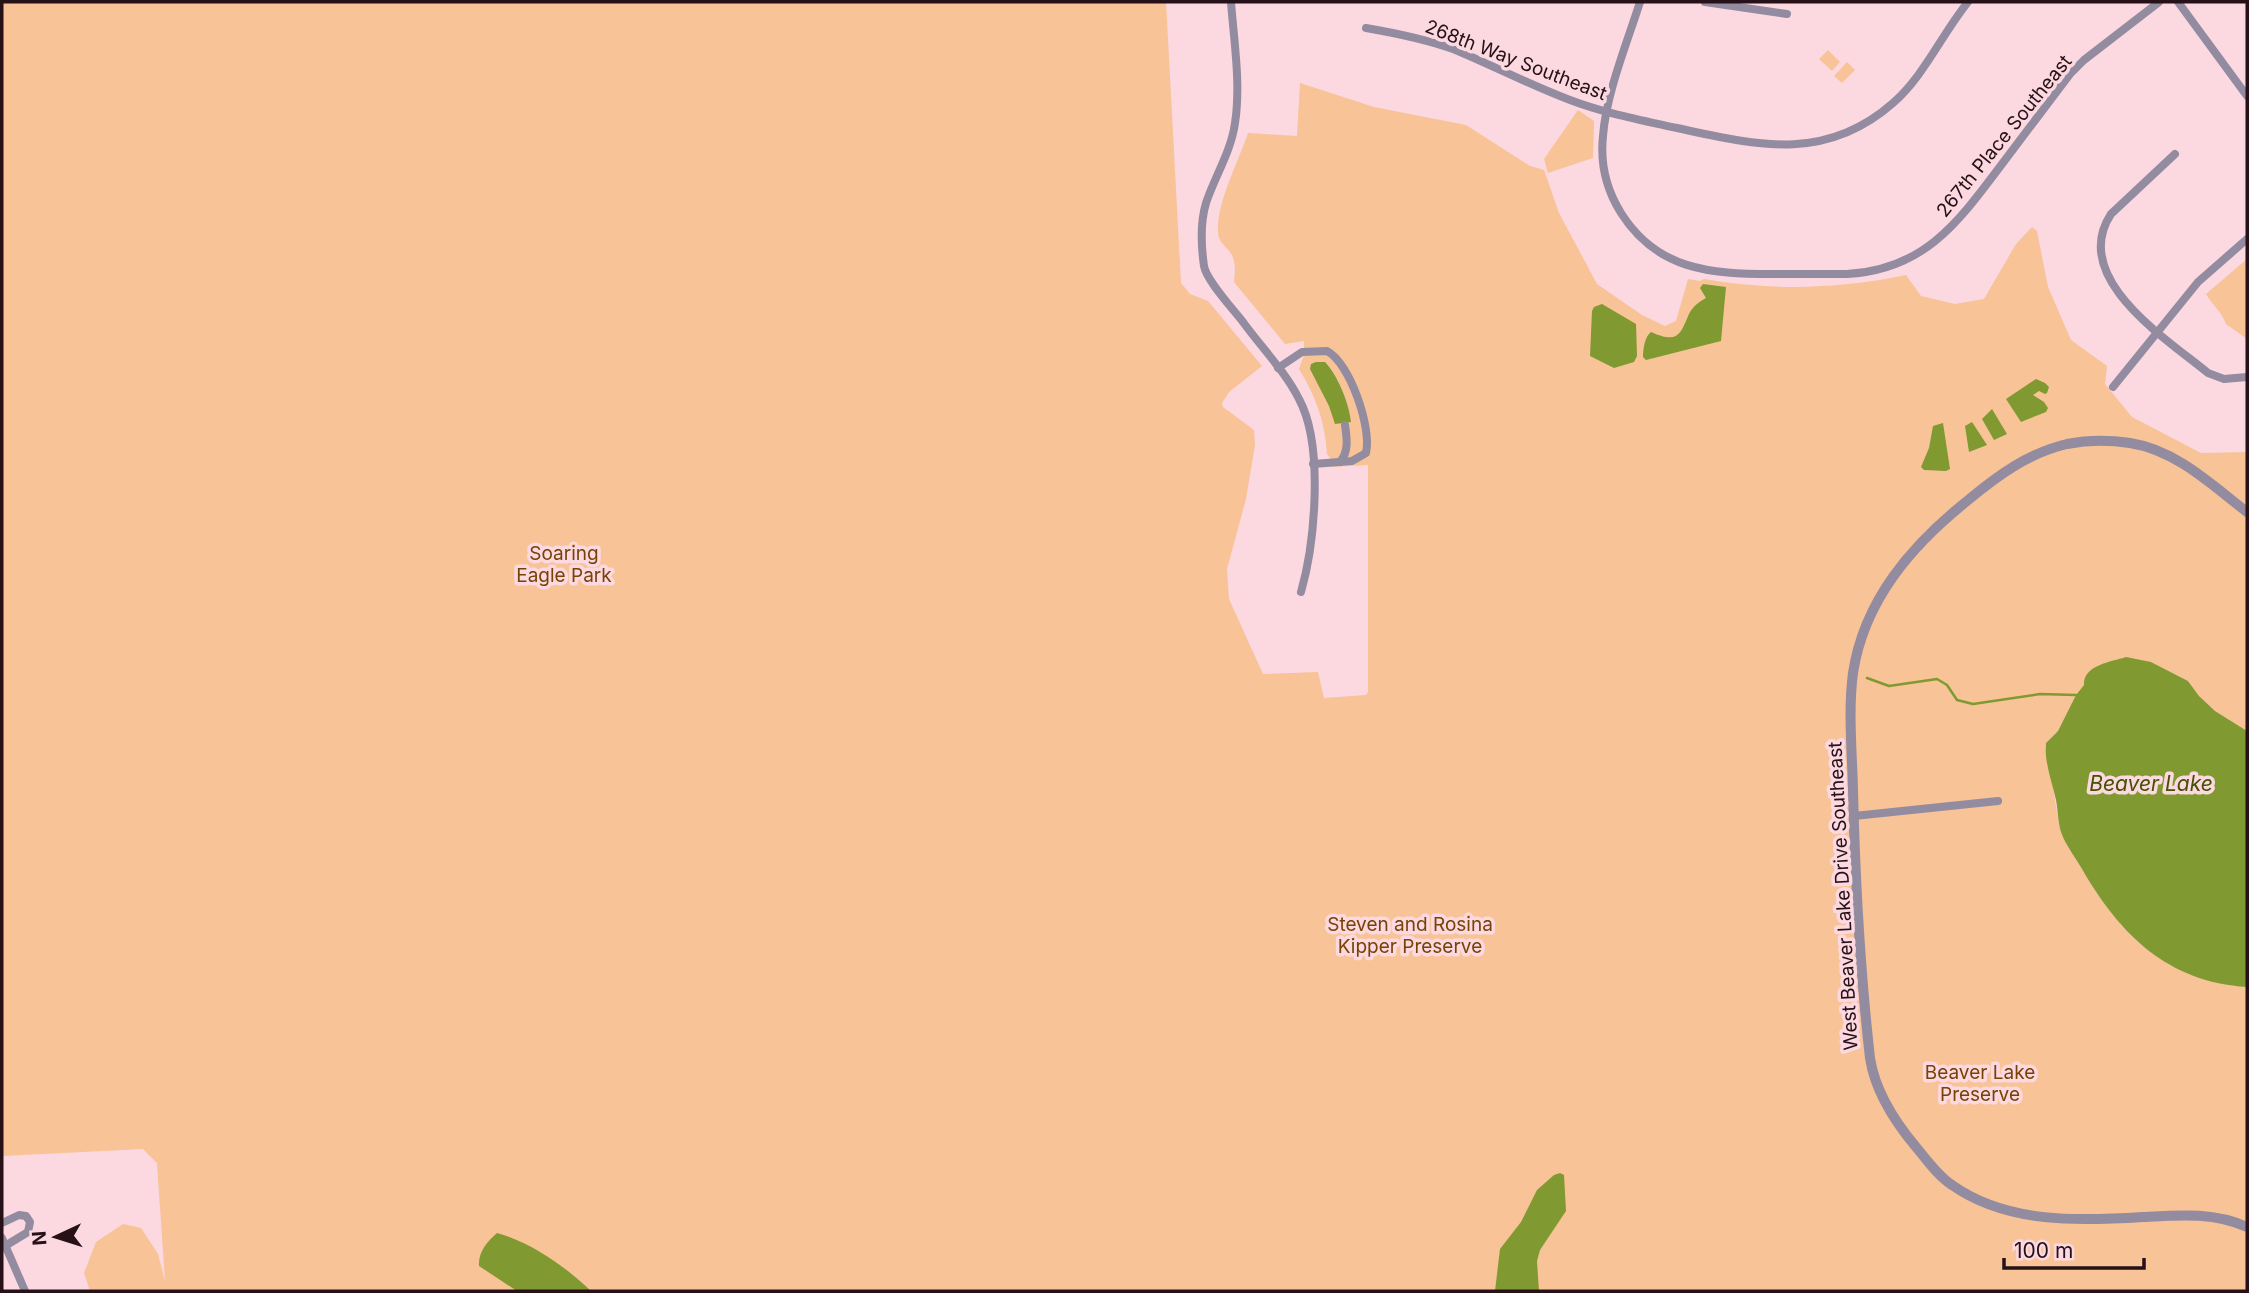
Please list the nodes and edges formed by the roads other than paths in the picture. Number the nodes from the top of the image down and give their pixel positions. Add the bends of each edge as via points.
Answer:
1 (1231, 2) edge
2 (1640, 2) edge
3 (1705, 2) edge
4 (2159, 2) edge
5 (2178, 2) edge
6 (1963, 4) edge
7 (1787, 14) dead end
8 (1366, 28) dead end
9 (2247, 96) edge
10 (1606, 112) junction
11 (2175, 154) dead end
12 (2247, 239) edge
13 (2157, 330) junction
14 (1278, 368) junction
15 (2247, 377) edge
16 (2113, 387) dead end
17 (1345, 425) dead end
18 (1340, 462) junction
19 (1313, 464) junction
20 (2247, 512) edge
21 (1301, 592) dead end
22 (1998, 802) dead end
23 (1853, 816) junction
24 (2, 1223) edge
25 (2247, 1227) edge
26 (4, 1242) edge
27 (25, 1291) edge

1 - 14 street via 1238,100 1228,151 1202,220 1204,270
2 - 10 street, 267th Place Southeast
3 - 7 street
4 - 10 street, 267th Place Southeast via 2070,74 1950,230 1924,251 1863,274 1727,273 1671,259 1642,239 1608,187 1602,149
5 - 9 street
6 - 10 street, 268th Way Southeast via 1908,88 1892,104 1860,126 1824,139 1765,145
8 - 10 street, 268th Way Southeast via 1452,49
11 - 13 street via 2111,214 2102,234 2104,260 2115,289
12 - 13 street via 2208,271
13 - 15 street via 2208,373 2224,379
13 - 16 street
14 - 18 street via 1301,352 1327,351 1336,357 1356,397 1367,438 1362,457
14 - 19 street via 1300,400
17 - 18 street via 1347,446
18 - 19 street
19 - 21 street via 1309,563
20 - 23 street, West Beaver Lake Drive Southeast via 2189,466 2151,449 2109,441 2067,444 2029,458 1983,488 1917,545 1892,576 1865,630 1853,672
22 - 23 street
23 - 25 street, West Beaver Lake Drive Southeast via 1872,1070 1889,1109 1928,1162 1964,1193 2036,1216 2085,1221 2203,1215
24 - 26 street via 19,1215 30,1222 28,1233
26 - 27 street

